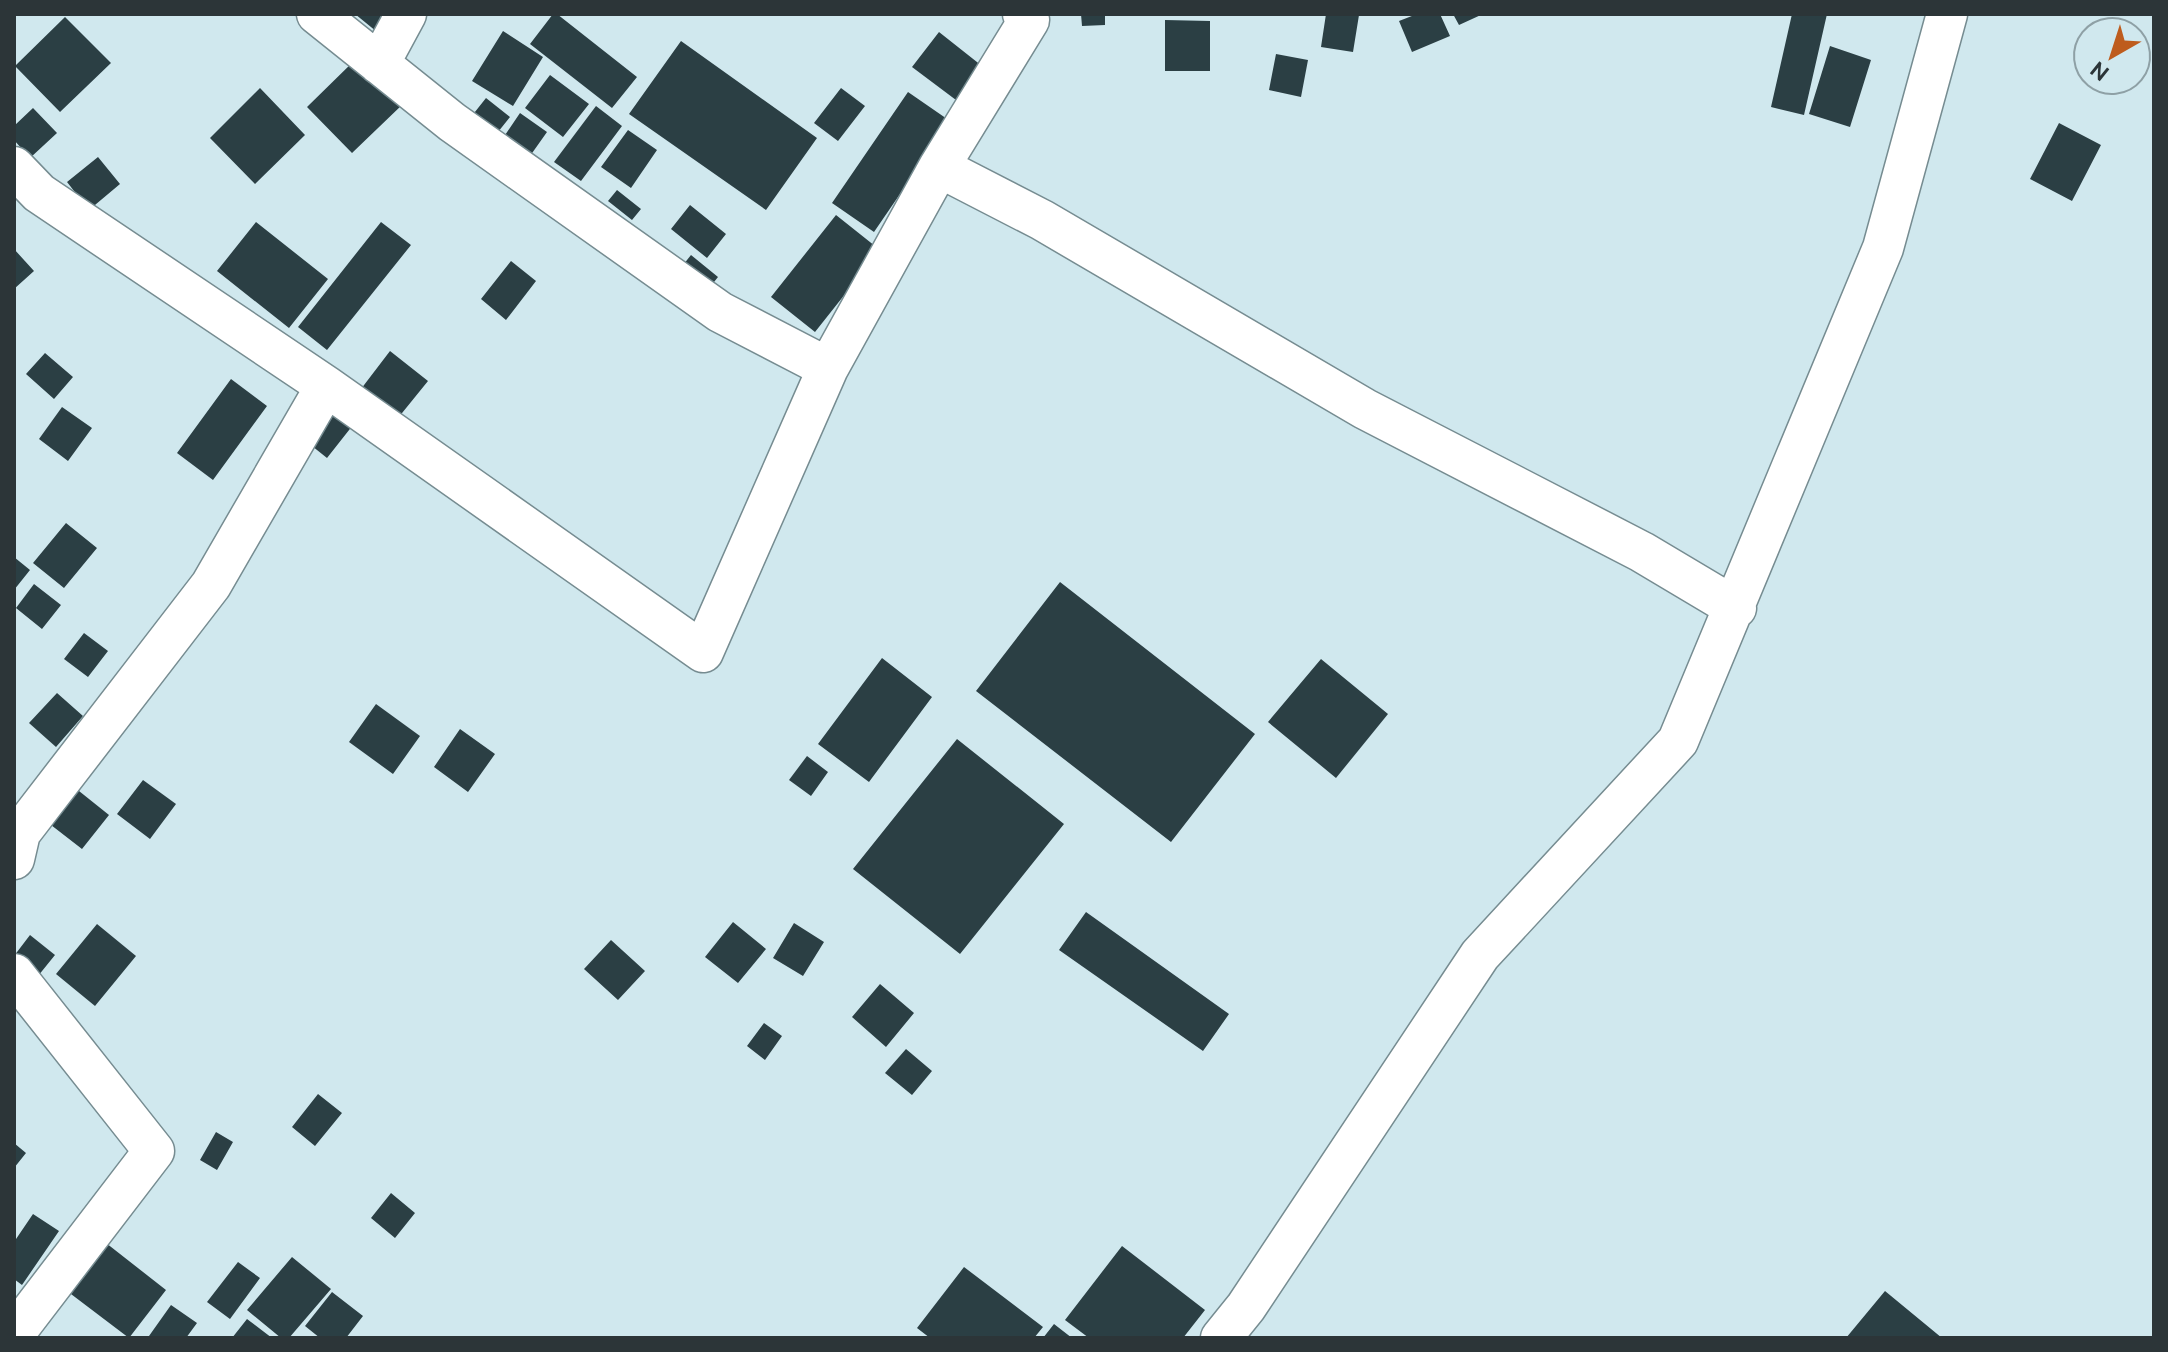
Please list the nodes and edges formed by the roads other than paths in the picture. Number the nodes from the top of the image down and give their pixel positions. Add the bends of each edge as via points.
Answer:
1 (317, 14) edge
2 (406, 14) edge
3 (1023, 14) edge
4 (1947, 14) edge
5 (379, 64) junction
6 (14, 167) edge
7 (939, 167) junction
8 (828, 368) junction
9 (326, 386) junction
10 (1736, 608) junction
11 (14, 859) edge
12 (14, 974) edge
13 (14, 1334) edge
14 (1221, 1338) edge

1 - 5 street
2 - 5 street
3 - 7 street via 1029,20
4 - 10 street via 1883,248
5 - 8 street via 720,312
6 - 9 street via 39,193
7 - 8 street
7 - 10 street via 1042,220 1365,409 1642,552
8 - 9 street via 703,652
9 - 11 street via 211,585 20,833
10 - 14 street via 1678,741 1480,955
12 - 13 street via 154,1151

